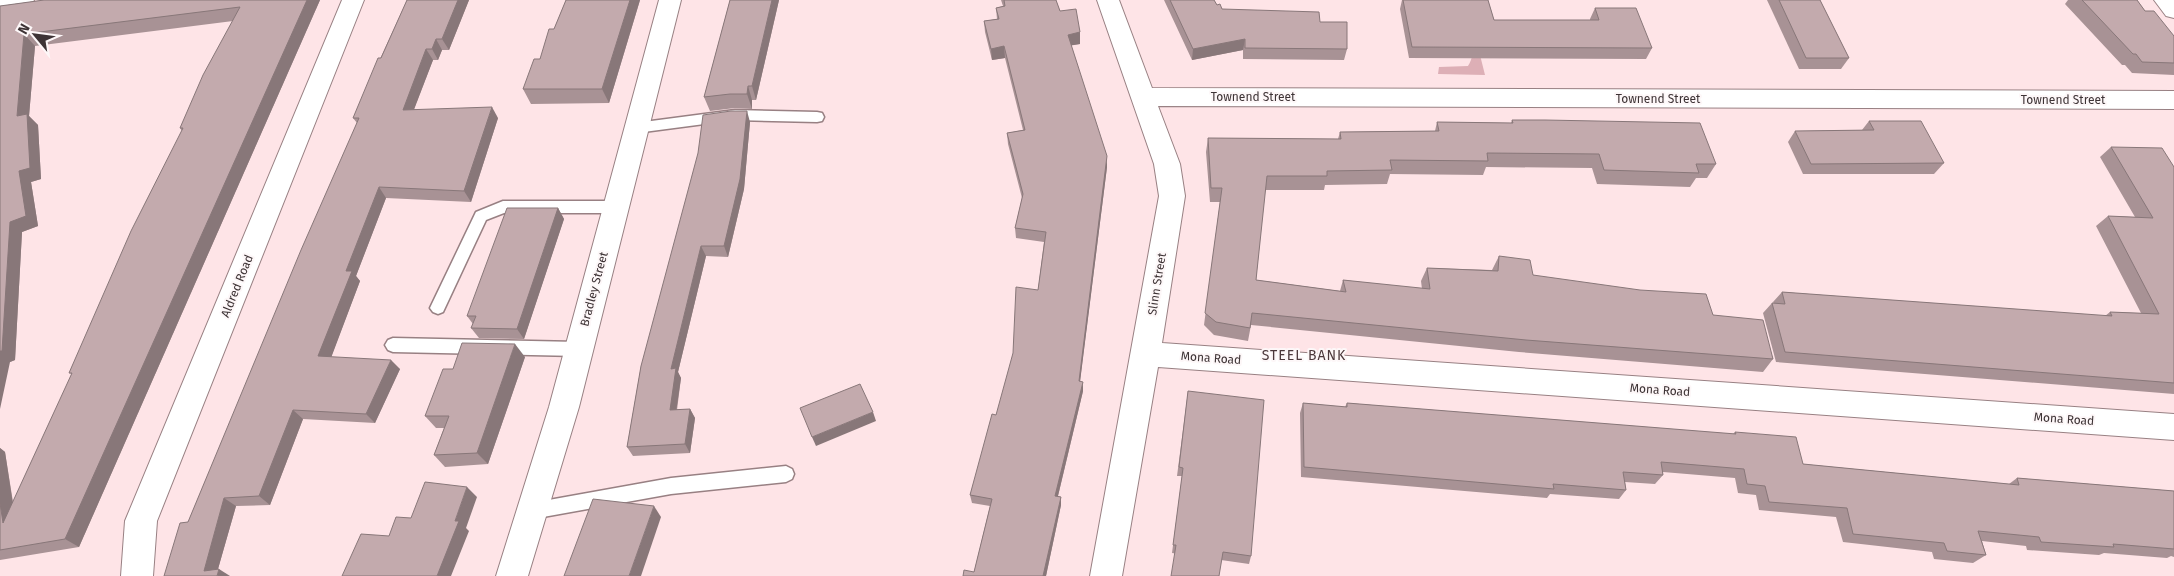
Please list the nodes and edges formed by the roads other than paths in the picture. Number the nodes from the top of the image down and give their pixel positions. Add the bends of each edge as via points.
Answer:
1 (23, 0) edge
2 (353, 0) edge
3 (670, 0) edge
4 (1108, 0) edge
5 (2165, 0) edge
6 (0, 4) edge
7 (2174, 10) edge
8 (1142, 97) junction
9 (2174, 100) edge
10 (817, 117) dead end
11 (636, 128) junction
12 (616, 207) junction
13 (438, 308) dead end
14 (393, 345) dead end
15 (578, 350) junction
16 (1146, 354) junction
17 (2174, 427) edge
18 (786, 474) dead end
19 (532, 511) junction
20 (137, 576) edge
21 (512, 576) edge
22 (1106, 576) edge

1 - 6 street
2 - 20 street, Aldred Road via 141,521
3 - 11 street, Bradley Street
4 - 8 street, Slinn Street
5 - 7 street
8 - 9 street, Townend Street
8 - 16 street, Slinn Street via 1167,164 1172,196
10 - 11 lane via 735,114
11 - 12 street, Bradley Street
12 - 13 lane via 503,207 481,216
12 - 15 street, Bradley Street
14 - 15 lane
15 - 19 street, Bradley Street
16 - 17 street, Mona Road
16 - 22 street, Slinn Street
18 - 19 lane via 671,486
19 - 21 street, Bradley Street

